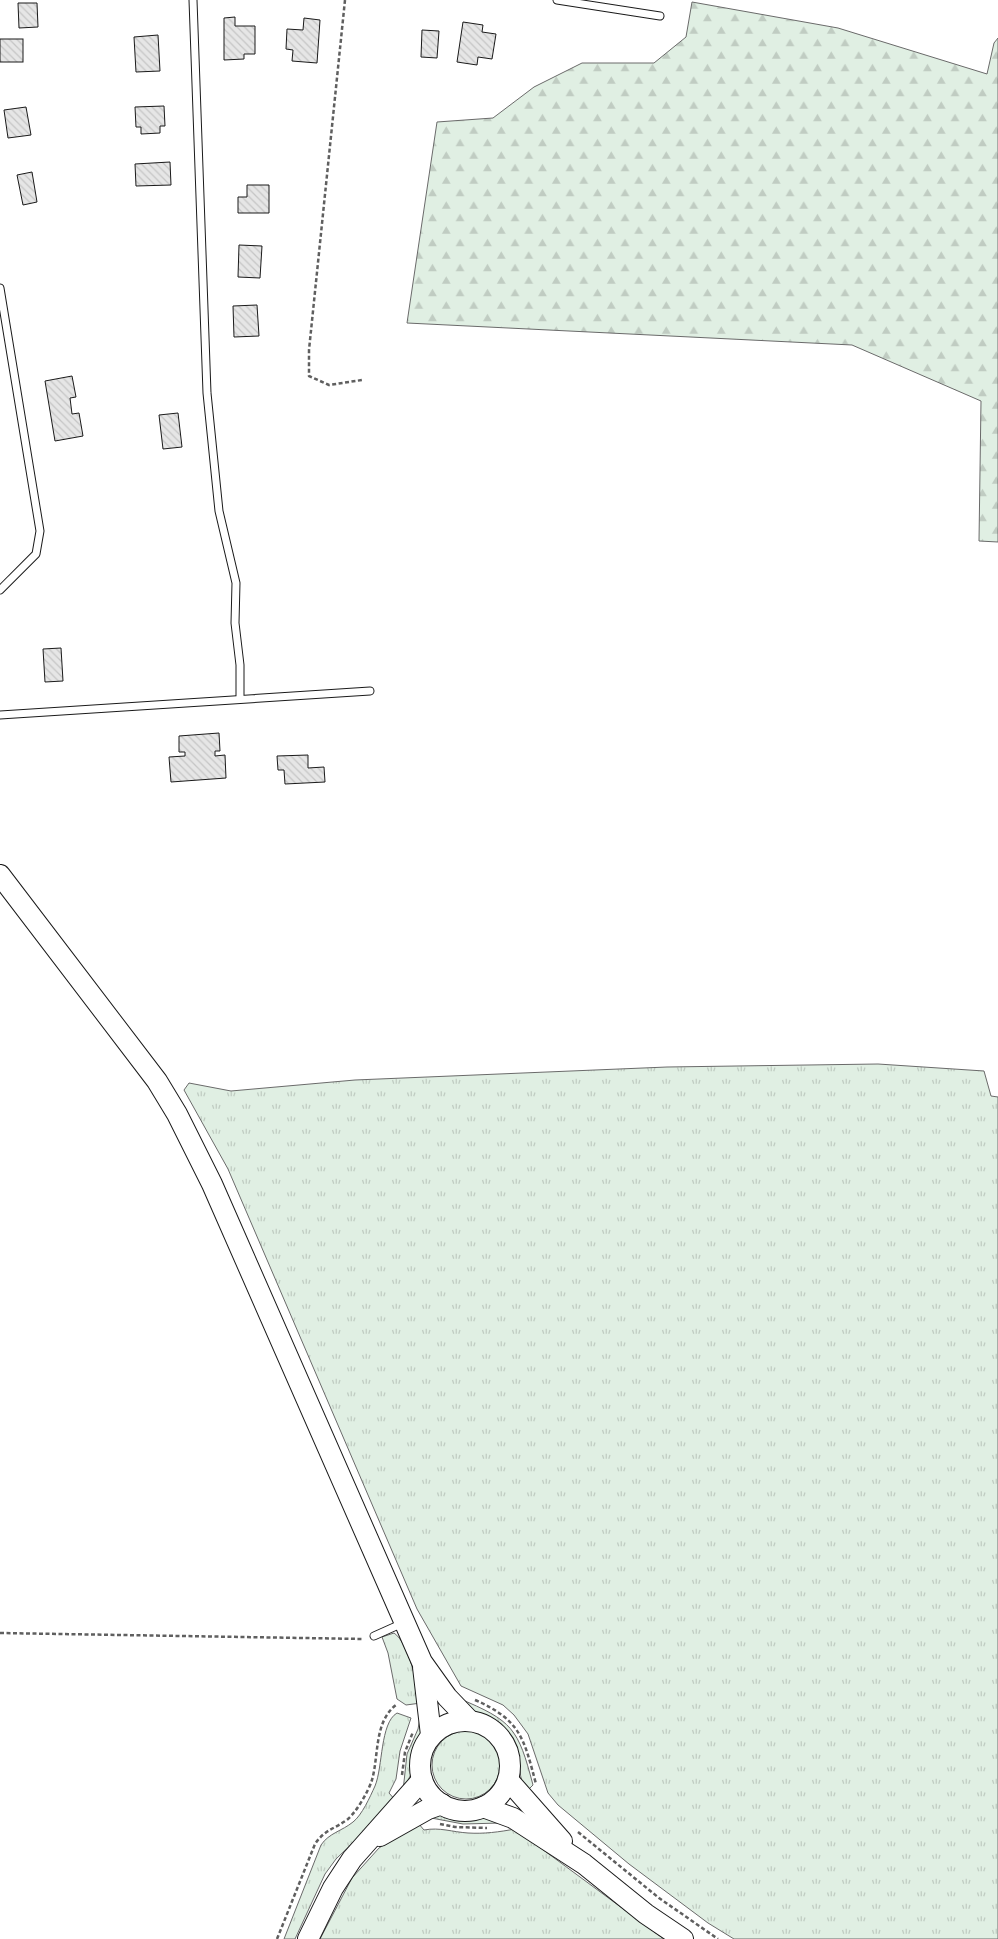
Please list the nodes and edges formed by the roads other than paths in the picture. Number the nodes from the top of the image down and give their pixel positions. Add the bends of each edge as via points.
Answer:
1 (193, 0) edge
2 (557, 0) edge
3 (660, 16) dead end
4 (0, 288) edge
5 (0, 590) edge
6 (370, 691) dead end
7 (240, 698) junction
8 (0, 715) edge
9 (0, 875) edge
10 (403, 1623) junction
11 (374, 1636) road end
12 (422, 1662) junction
13 (470, 1720) junction
14 (423, 1732) junction
15 (422, 1780) junction
16 (509, 1781) junction
17 (442, 1804) junction
18 (483, 1807) junction
19 (365, 1844) junction
20 (584, 1864) junction
21 (308, 1939) edge
22 (683, 1939) edge

1 - 7 lane via 207,392 219,511 236,583
2 - 3 lane
4 - 5 lane via 40,530 36,554
6 - 7 lane
7 - 8 lane
9 - 10 main road via 157,1081 177,1114 212,1184
10 - 11 lane
10 - 12 main road
12 - 13 main road via 447,1697
12 - 14 main road
13 - 14 main road
13 - 16 main road via 493,1732 502,1743 509,1760
14 - 15 main road
15 - 17 main road via 430,1794
15 - 19 main road
16 - 18 main road via 493,1802
16 - 20 main road
17 - 18 main road via 472,1811
17 - 19 main road
18 - 20 main road via 514,1818
19 - 21 main road via 342,1873
20 - 22 main road

